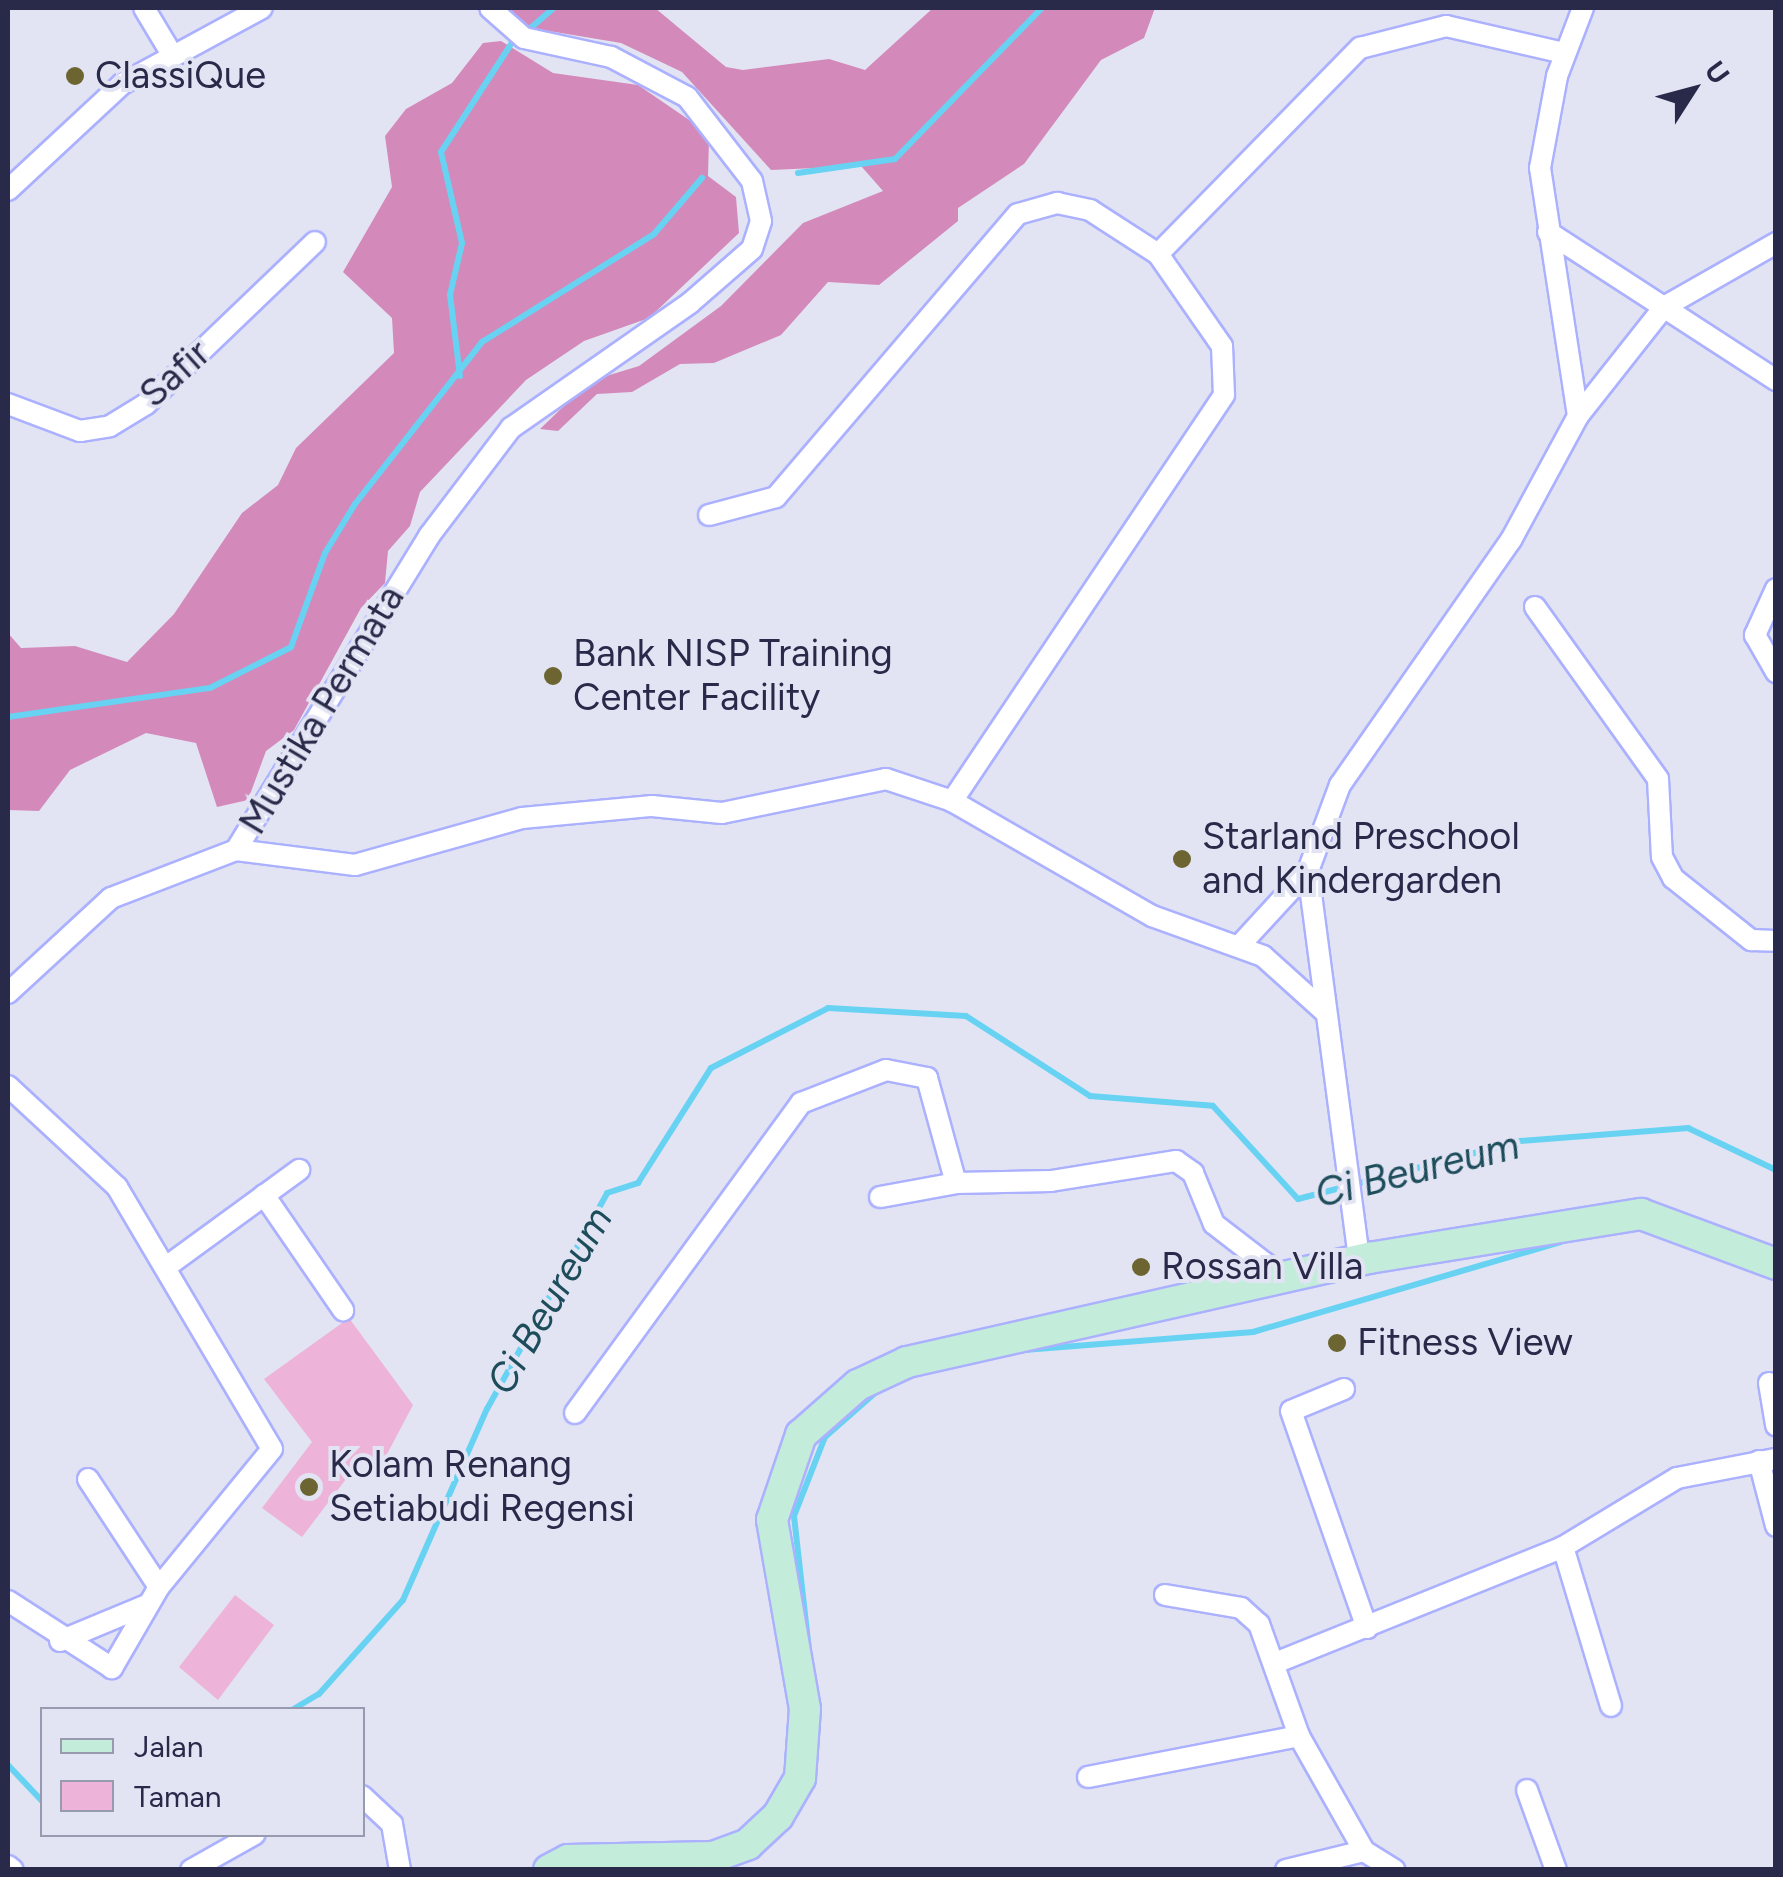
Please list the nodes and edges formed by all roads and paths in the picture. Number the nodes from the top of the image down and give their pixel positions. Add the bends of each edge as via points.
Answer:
1 (144, 8) edge
2 (262, 8) edge
3 (490, 8) edge
4 (1583, 8) edge
5 (170, 53) junction
6 (1564, 53) junction
7 (8, 190) edge
8 (1548, 232) junction
9 (315, 242) dead end
10 (1776, 243) edge
11 (1158, 254) junction
12 (1664, 307) junction
13 (1776, 380) edge
14 (8, 404) edge
15 (1578, 416) junction
16 (709, 516) dead end
17 (1776, 589) edge
18 (1535, 607) dead end
19 (1776, 672) edge
20 (952, 802) junction
21 (236, 850) junction
22 (1308, 871) junction
23 (1776, 940) edge
24 (1240, 945) junction
25 (8, 993) edge
26 (1323, 1010) junction
27 (8, 1086) edge
28 (299, 1170) dead end
29 (956, 1183) junction
30 (264, 1195) junction
31 (880, 1196) dead end
32 (1364, 1260) junction
33 (1776, 1264) edge
34 (166, 1267) junction
35 (1284, 1278) junction
36 (343, 1310) dead end
37 (1769, 1383) dead end
38 (1344, 1389) dead end
39 (575, 1413) dead end
40 (1776, 1425) edge
41 (1767, 1460) edge
42 (88, 1479) dead end
43 (1776, 1526) edge
44 (1562, 1547) junction
45 (1165, 1595) dead end
46 (154, 1596) junction
47 (8, 1601) edge
48 (1367, 1628) junction
49 (60, 1641) junction
50 (1275, 1663) junction
51 (1611, 1706) dead end
52 (1298, 1736) junction
53 (1088, 1777) dead end
54 (1527, 1790) dead end
55 (365, 1799) edge
56 (250, 1837) edge
57 (1364, 1851) junction
58 (192, 1870) edge
59 (400, 1870) edge
60 (548, 1870) edge
61 (1286, 1870) edge
62 (1395, 1870) edge
63 (1556, 1870) edge

1 - 5 street
2 - 5 street
3 - 21 street, Mustika Permata via 524,38 611,57 687,97 744,166 761,221 752,249 690,303 511,428 429,536
4 - 6 street
5 - 7 street via 68,125
6 - 8 street via 1541,136
6 - 11 street via 1446,26 1360,48
8 - 12 street
8 - 15 street
9 - 14 street, Safir via 146,404 110,426 62,427
10 - 12 street
11 - 16 street via 1090,210 1057,203 1018,214 776,497
11 - 20 street via 1222,346 1224,396
12 - 13 street
12 - 15 street
15 - 22 street via 1512,540 1340,784
17 - 19 street via 1755,635
18 - 23 street via 1658,779 1662,857 1674,878 1751,940
20 - 21 street, Mustika Permata via 886,779 722,814 652,806 522,818 366,864
20 - 24 street, Mustika Permata via 1152,916
21 - 25 street via 112,898
22 - 24 street
22 - 26 street
24 - 26 street, Mustika Permata
26 - 32 street
27 - 34 street via 117,1187
28 - 30 street
29 - 31 street
29 - 35 street via 1050,1181 1176,1160 1193,1173 1214,1224
29 - 39 street via 922,1074 886,1070 815,1092
30 - 34 street
30 - 36 street
32 - 33 main road via 1641,1214
32 - 35 main road
34 - 46 street via 218,1370 272,1449
35 - 60 main road via 908,1362 817,1418 781,1476 772,1520 805,1709 800,1778 778,1816 748,1844 713,1857 568,1860
37 - 40 street
38 - 48 street via 1291,1411
41 - 43 street
41 - 44 street via 1677,1478
42 - 46 street
44 - 48 street
44 - 51 street
45 - 50 street via 1240,1608
46 - 49 street
46 - 49 street via 110,1670
47 - 49 street
48 - 50 street
50 - 52 street
52 - 53 street
52 - 57 street
54 - 63 street
55 - 59 street via 392,1824
56 - 58 street
57 - 61 street
57 - 62 street

